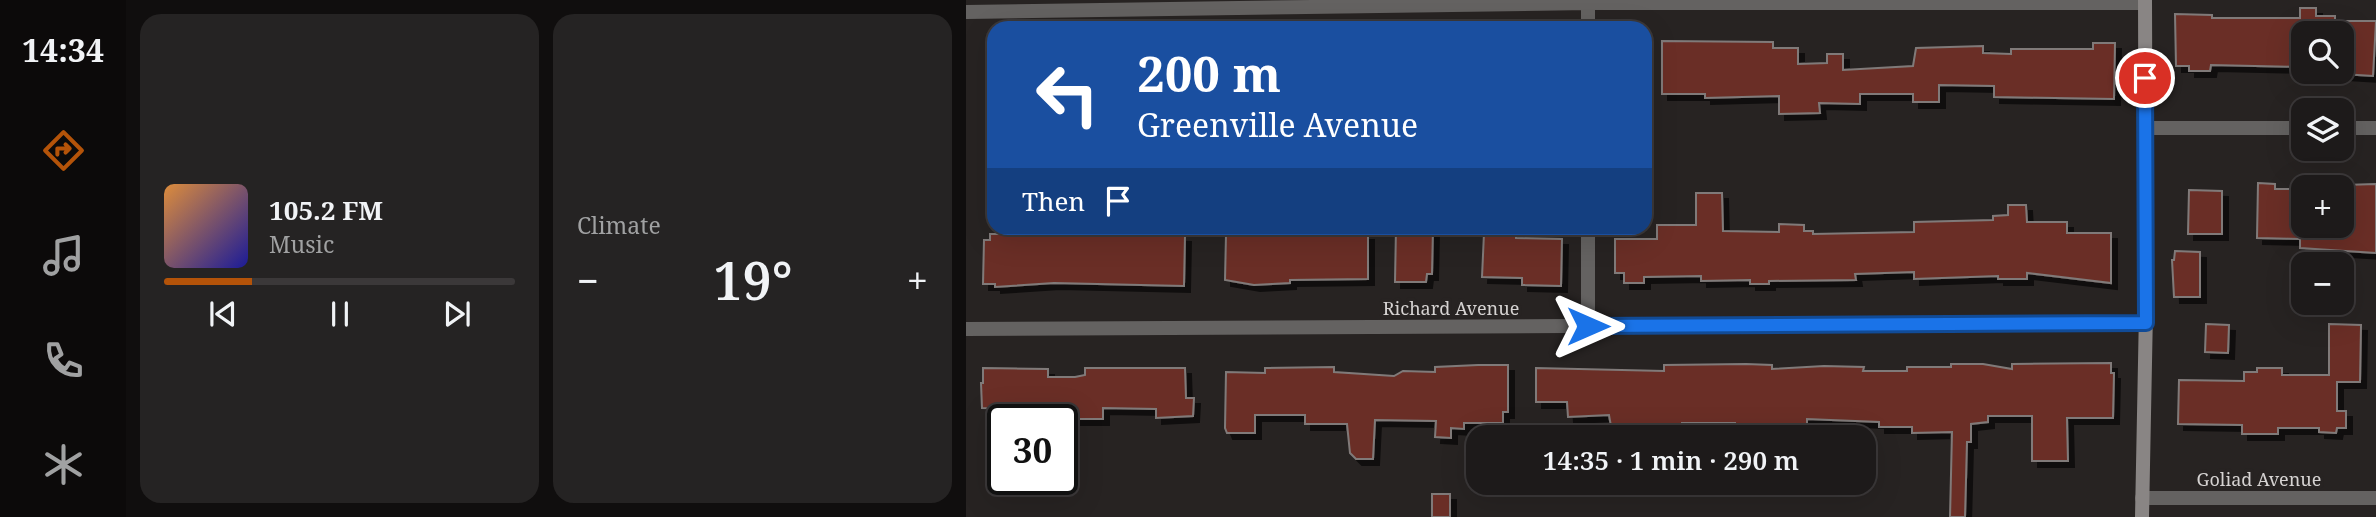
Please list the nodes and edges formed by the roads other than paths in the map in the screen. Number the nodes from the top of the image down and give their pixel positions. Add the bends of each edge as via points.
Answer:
1 (2145, 1) edge
2 (1588, 2) edge
3 (966, 12) edge
4 (1588, 21) edge
5 (2145, 128) junction
6 (2291, 128) edge
7 (2354, 128) edge
8 (2376, 128) edge
9 (1588, 235) edge
10 (2146, 323) junction
11 (1588, 326) junction
12 (966, 329) edge
13 (2142, 498) junction
14 (2376, 498) edge
15 (2142, 517) edge

1 - 2 street
1 - 5 main road
2 - 3 street
2 - 4 street
5 - 6 street
5 - 10 main road
7 - 8 street
9 - 11 street
10 - 11 street, Richard Avenue
10 - 13 main road
11 - 12 street, Richard Avenue
13 - 14 street, Goliad Avenue
13 - 15 main road

